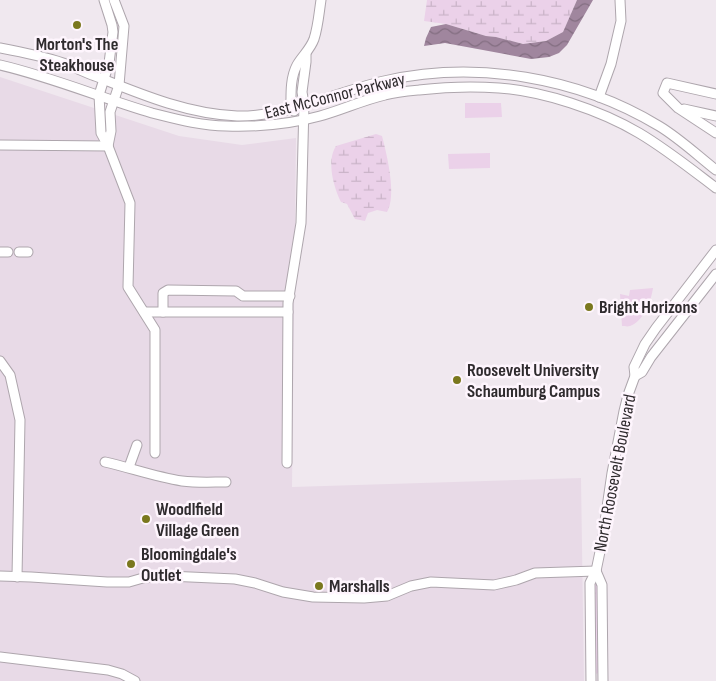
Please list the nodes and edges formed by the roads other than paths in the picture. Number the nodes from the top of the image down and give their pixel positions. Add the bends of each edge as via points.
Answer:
1 (104, 0) edge
2 (114, 0) edge
3 (322, 0) edge
4 (620, 0) edge
5 (0, 48) edge
6 (306, 54) junction
7 (0, 65) edge
8 (104, 80) junction
9 (119, 86) junction
10 (716, 94) edge
11 (99, 95) junction
12 (599, 97) junction
13 (114, 101) junction
14 (304, 104) junction
15 (291, 108) junction
16 (678, 108) junction
17 (716, 116) edge
18 (303, 119) junction
19 (716, 133) edge
20 (0, 145) edge
21 (108, 146) junction
22 (716, 170) edge
23 (716, 188) edge
24 (716, 250) edge
25 (716, 274) edge
26 (290, 296) junction
27 (144, 312) junction
28 (163, 312) junction
29 (288, 312) junction
30 (0, 361) edge
31 (635, 376) junction
32 (137, 445) dead end
33 (155, 453) dead end
34 (105, 462) dead end
35 (286, 463) dead end
36 (129, 467) junction
37 (226, 482) dead end
38 (596, 571) junction
39 (0, 576) edge
40 (17, 577) junction
41 (0, 657) edge
42 (135, 681) edge
43 (591, 681) edge
44 (603, 681) edge

1 - 8 street via 113,32 110,63
2 - 9 street via 124,26
3 - 6 street via 314,39
4 - 12 street via 621,21
5 - 8 street, East McConnor Parkway via 63,63
6 - 14 street
6 - 15 street via 294,74
7 - 11 street, East McConnor Parkway
8 - 9 street, East McConnor Parkway
8 - 11 street
9 - 13 street
9 - 15 street, East McConnor Parkway via 194,111 216,114 258,115
10 - 16 street via 667,82 663,93
11 - 13 street, East McConnor Parkway
11 - 21 street via 101,133
12 - 14 street, East McConnor Parkway via 546,80 484,72 446,72 384,81
12 - 22 street, East McConnor Parkway via 660,127
13 - 18 street, East McConnor Parkway via 206,125 250,126
13 - 21 street via 110,112
14 - 15 street, East McConnor Parkway
14 - 18 street
15 - 18 street
16 - 17 street
16 - 19 street
18 - 23 street, East McConnor Parkway via 386,95 433,88 525,91 582,107 638,133
18 - 26 street via 301,224
20 - 21 street
21 - 27 street via 130,204 128,287
24 - 31 street, North Roosevelt Boulevard via 645,344 634,367
25 - 31 street, North Roosevelt Boulevard via 642,372
26 - 28 street via 168,290 163,293
26 - 29 street
27 - 28 street
27 - 33 street via 155,330
28 - 29 street
29 - 35 street
30 - 40 street via 10,376 20,420
31 - 38 street, North Roosevelt Boulevard via 624,411
32 - 36 street
34 - 36 street
36 - 37 street via 183,481
38 - 40 street via 535,573 494,585 431,582 387,596 364,598 313,597 226,578 168,576 107,582
38 - 43 street, North Roosevelt Boulevard via 590,583
38 - 44 street, North Roosevelt Boulevard via 602,585
39 - 40 street
41 - 42 street via 108,670

